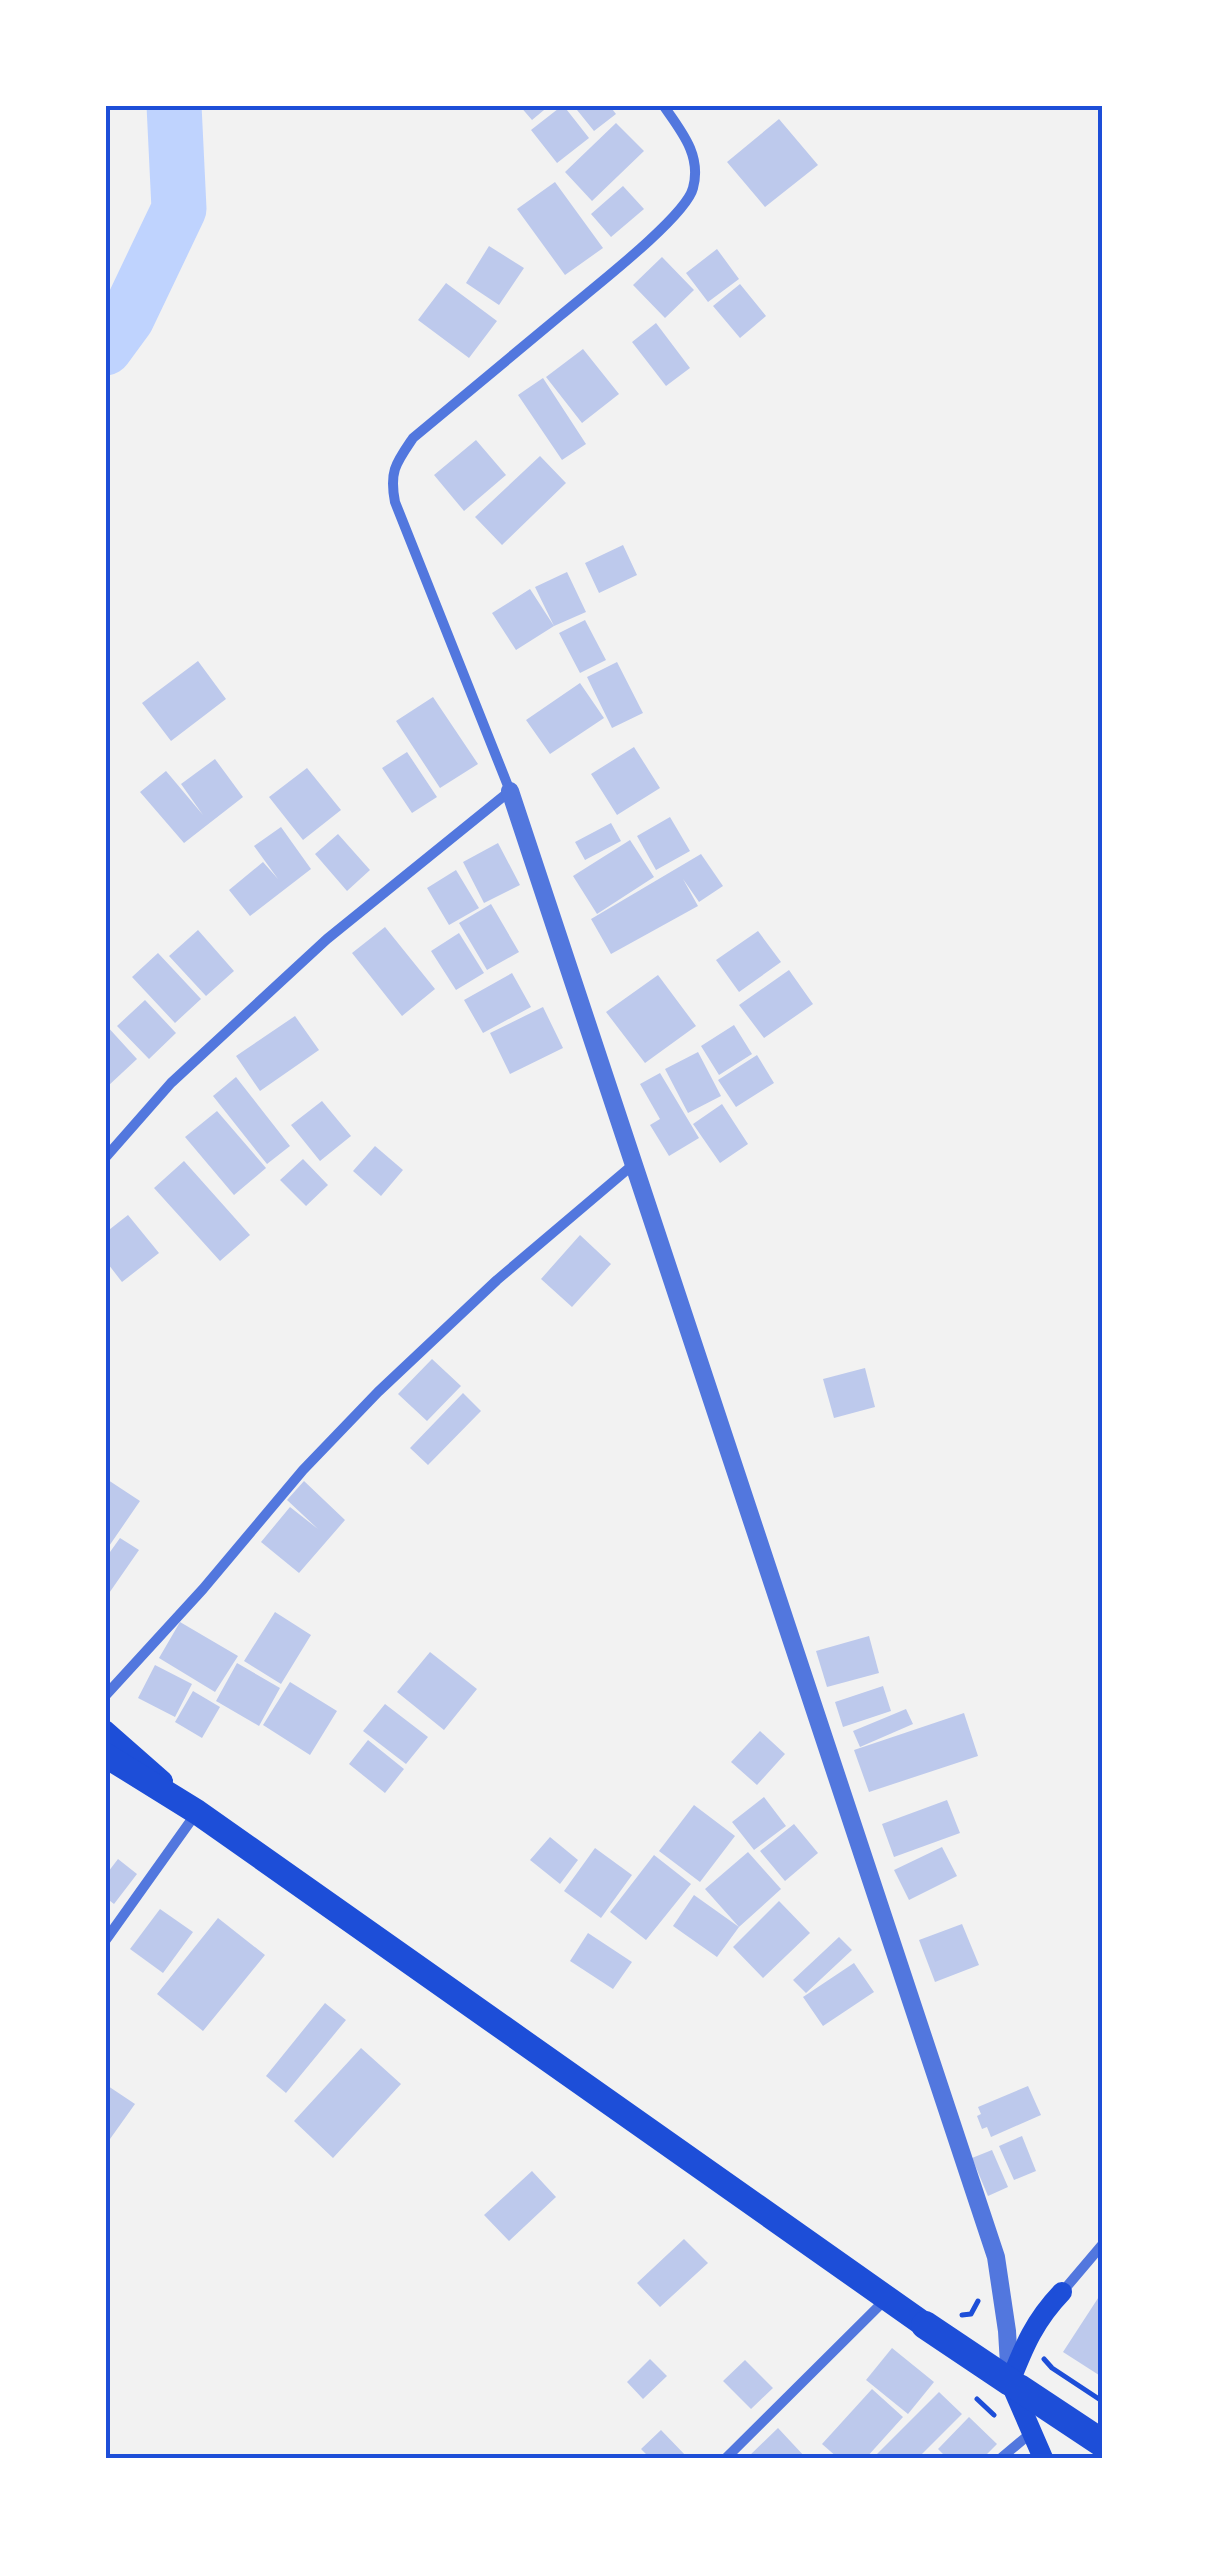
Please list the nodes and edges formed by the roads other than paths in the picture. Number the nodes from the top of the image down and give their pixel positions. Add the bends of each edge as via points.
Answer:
1 (663, 105) edge
2 (510, 791) junction
3 (105, 1158) edge
4 (634, 1163) junction
5 (105, 1696) edge
6 (105, 1730) edge
7 (105, 1754) edge
8 (198, 1812) junction
9 (105, 1942) edge
10 (1102, 2245) edge
11 (1062, 2292) joint
12 (886, 2298) junction
13 (925, 2325) joint
14 (1015, 2385) junction
15 (1032, 2432) junction
16 (1102, 2443) edge
17 (726, 2458) edge
18 (1002, 2458) edge
19 (1044, 2458) edge

1 - 2 street via 694,152 692,193 680,211 414,438 391,480
2 - 3 street via 327,938 171,1083
2 - 4 street
4 - 5 street via 378,1392
4 - 14 street via 996,2257
6 - 8 main road
7 - 8 main road
8 - 9 street
8 - 12 main road
10 - 11 street
11 - 14 main road via 1029,2334
12 - 13 main road
12 - 17 street
13 - 14 highway
14 - 15 main road
14 - 16 highway
15 - 18 street
15 - 19 main road

